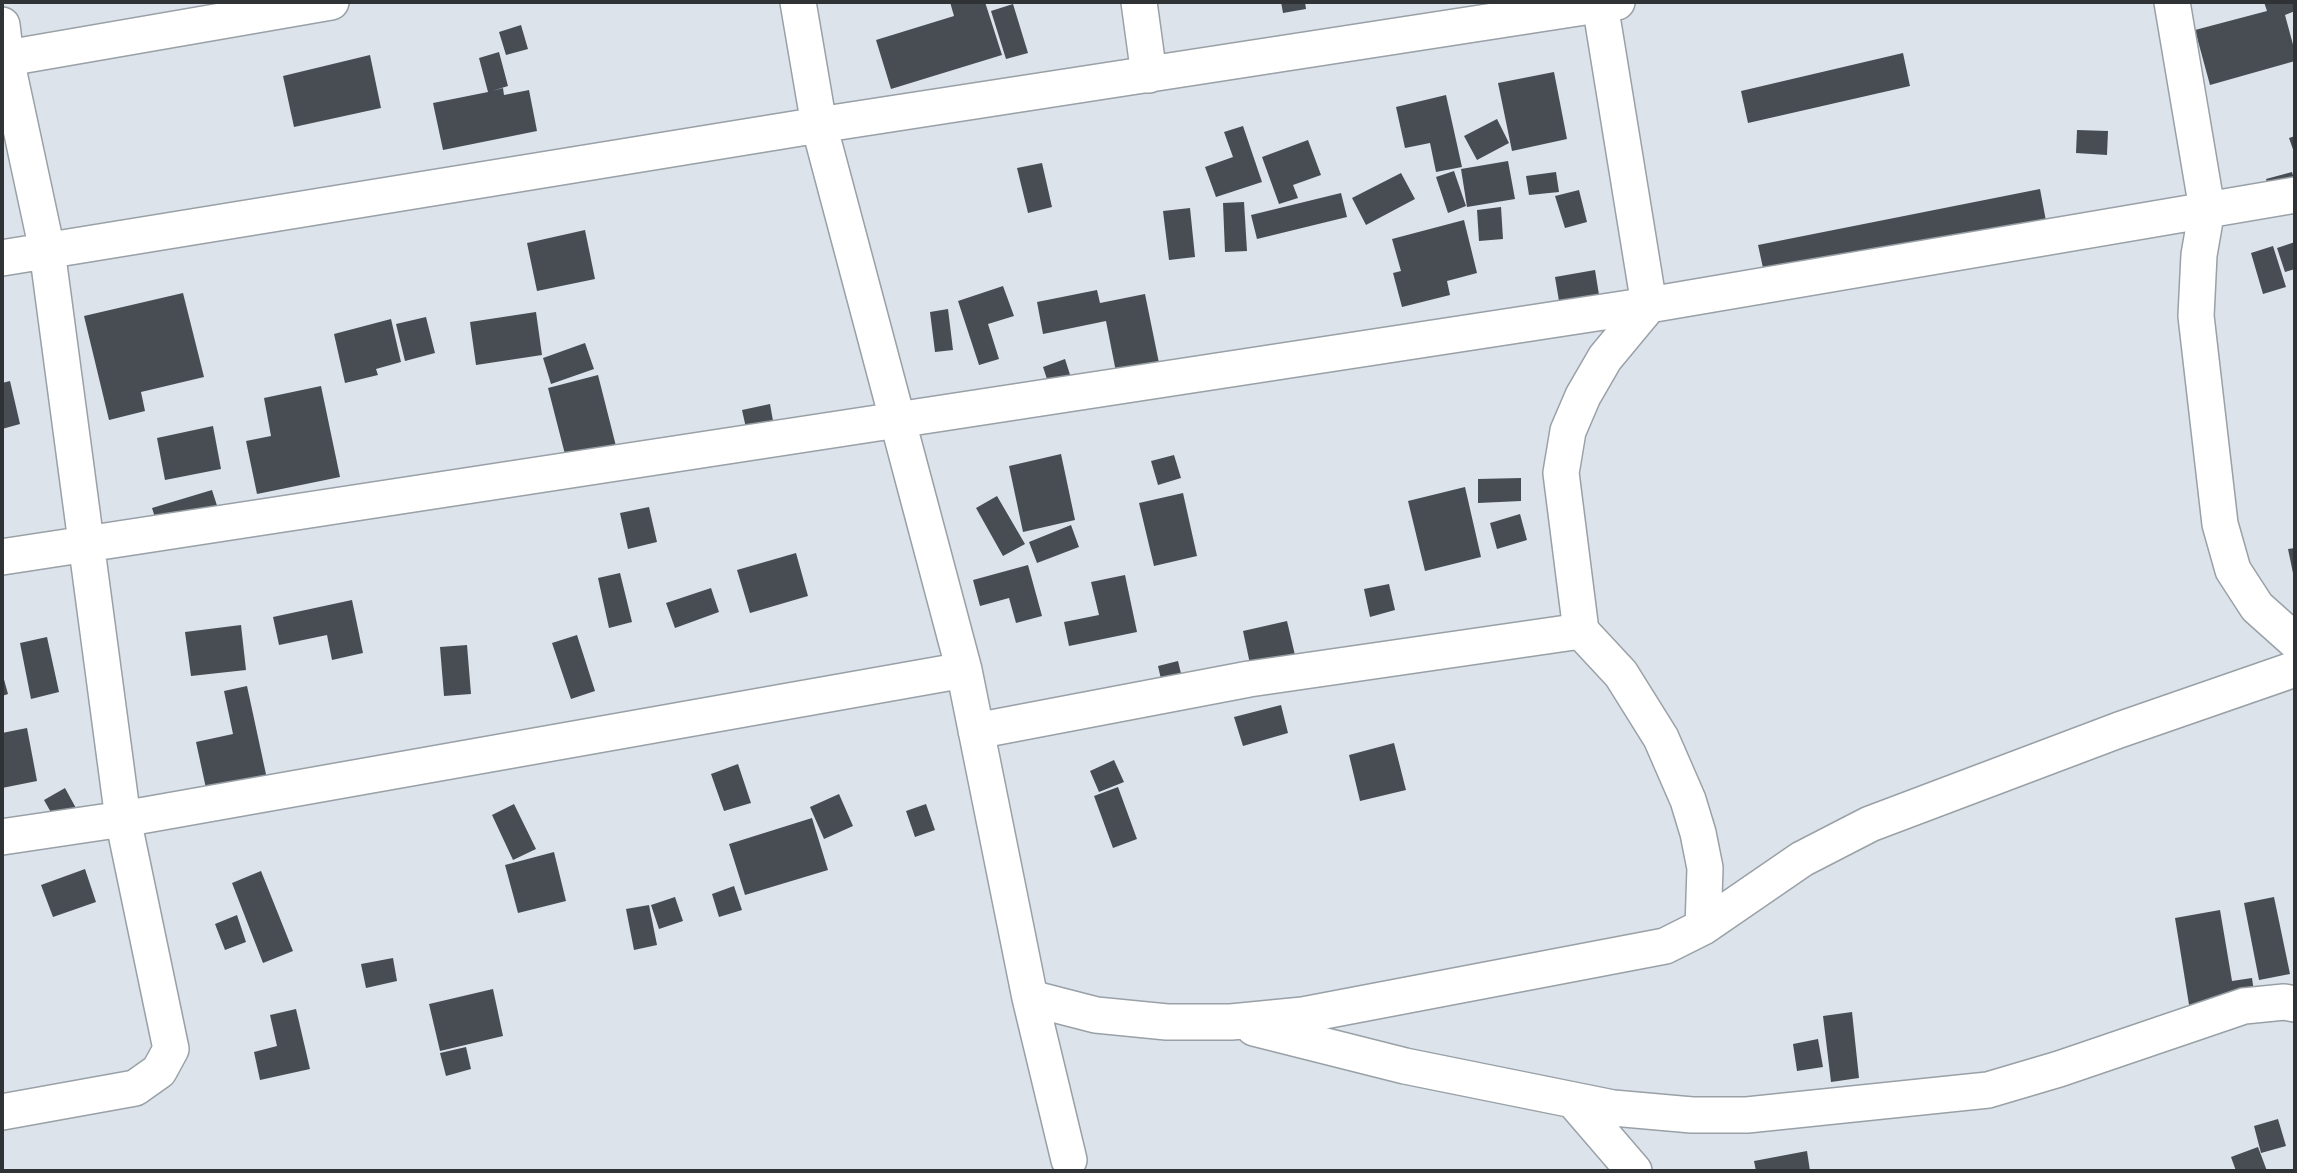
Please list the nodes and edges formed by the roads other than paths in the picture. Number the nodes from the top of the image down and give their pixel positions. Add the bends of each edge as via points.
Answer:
1 (331, 2) edge
2 (798, 2) edge
3 (1139, 2) edge
4 (2172, 2) edge
5 (1609, 3) edge
6 (3, 48) edge
7 (1149, 75) junction
8 (819, 125) junction
9 (2295, 195) edge
10 (2207, 209) junction
11 (47, 250) junction
12 (2, 258) edge
13 (1649, 305) junction
14 (899, 421) junction
15 (86, 543) junction
16 (2, 557) edge
17 (1581, 631) junction
18 (2295, 641) edge
19 (2295, 669) edge
20 (964, 670) junction
21 (976, 731) junction
22 (123, 819) junction
23 (2, 836) edge
24 (1703, 927) junction
25 (1030, 998) junction
26 (2295, 1004) edge
27 (1231, 1022) junction
28 (1573, 1100) junction
29 (2, 1112) edge
30 (1069, 1160) dead end
31 (1633, 1171) edge

1 - 6 street
2 - 8 street
3 - 7 street
4 - 10 street
5 - 7 street
5 - 13 street
6 - 11 street
7 - 8 street
8 - 11 street
8 - 14 street
9 - 10 street
10 - 13 street
10 - 18 street via 2196,316 2220,524 2233,570 2257,607
11 - 12 street
11 - 15 street
13 - 14 street
13 - 17 street via 1605,359 1568,432 1561,473
14 - 15 street
14 - 20 street
15 - 16 street
15 - 22 street
17 - 21 street via 1249,679
17 - 24 street via 1621,674 1661,738 1688,800 1705,868
19 - 24 street via 1870,824 1802,859
20 - 21 street
20 - 22 street
21 - 25 street
22 - 23 street
22 - 29 street via 171,1049 159,1071 135,1088
24 - 27 street via 1665,946 1622,956 1303,1015
25 - 27 street via 1096,1015
25 - 30 street
26 - 28 street via 2244,1006 1988,1090 1748,1115 1692,1115
27 - 28 street via 1405,1066
28 - 31 street

